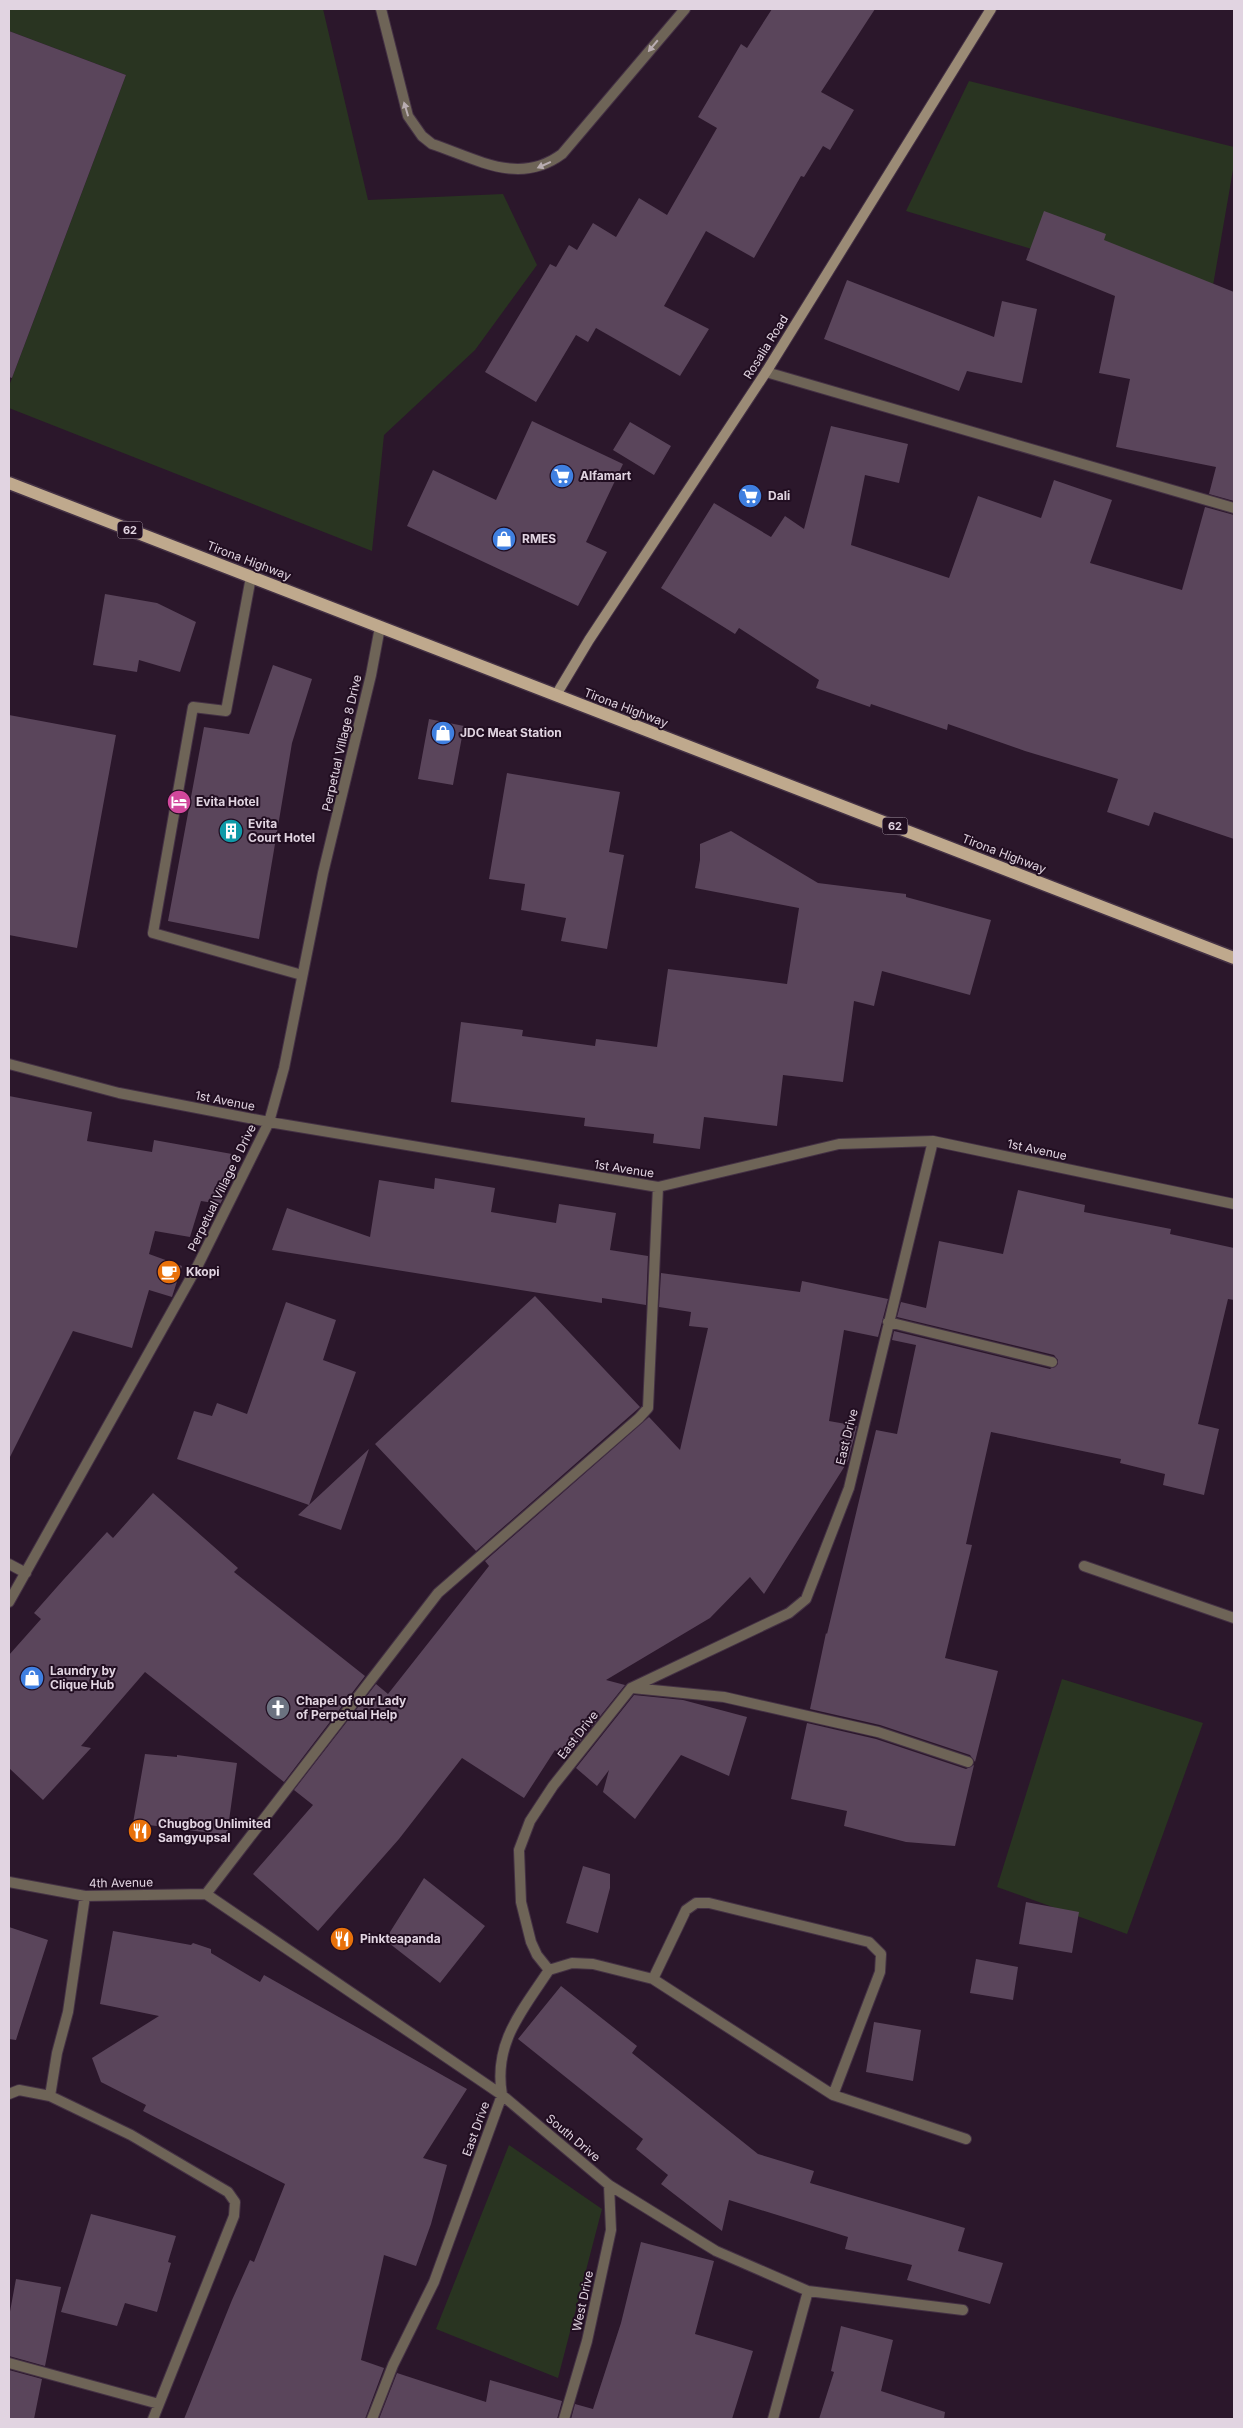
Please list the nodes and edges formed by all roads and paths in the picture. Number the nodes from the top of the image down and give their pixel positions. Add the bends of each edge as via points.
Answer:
1 (381, 9) edge
2 (685, 9) edge
3 (991, 9) edge
4 (766, 372) junction
5 (9, 483) edge
6 (1234, 508) edge
7 (251, 577) junction
8 (380, 627) junction
9 (556, 695) junction
10 (1234, 958) edge
11 (302, 975) junction
12 (9, 1064) edge
13 (268, 1122) junction
14 (932, 1141) junction
15 (658, 1187) junction
16 (1234, 1204) edge
17 (888, 1322) junction
18 (1052, 1362) dead end
19 (9, 1564) edge
20 (1084, 1566) dead end
21 (26, 1572) junction
22 (9, 1602) edge
23 (1234, 1618) edge
24 (631, 1688) junction
25 (968, 1762) dead end
26 (9, 1882) edge
27 (206, 1894) junction
28 (85, 1896) junction
29 (549, 1970) junction
30 (653, 1979) junction
31 (9, 2094) edge
32 (502, 2095) junction
33 (833, 2095) junction
34 (50, 2096) junction
35 (966, 2139) dead end
36 (608, 2185) junction
37 (808, 2291) junction
38 (962, 2310) dead end
39 (9, 2363) edge
40 (159, 2404) junction
41 (153, 2419) edge
42 (372, 2419) edge
43 (564, 2419) edge
44 (773, 2419) edge

2 -> 1 street via 562,154 536,169 522,170 500,168 432,144 422,136 408,116
3 - 4 street, Rosalia Road
4 - 6 street
4 - 9 street, Rosalia Road
5 - 7 main road, Tirona Highway / 62
7 - 8 main road, Tirona Highway / 62
7 - 11 street via 226,710 193,707 153,933
8 - 9 main road, Tirona Highway / 62
8 - 11 street, Perpetual Village 8 Drive
9 - 10 main road, Tirona Highway / 62
11 - 13 street, Perpetual Village 8 Drive via 284,1068
12 - 13 street, 1st Avenue via 119,1093
13 - 15 street, 1st Avenue
13 - 21 street, Perpetual Village 8 Drive via 198,1265
14 - 15 street, 1st Avenue via 838,1144
14 - 16 street, 1st Avenue
14 - 17 street, East Drive
15 - 27 street via 648,1408 438,1593
17 - 18 street
17 - 24 street, East Drive via 849,1488 806,1599 789,1613
19 - 21 street
20 - 23 street
21 - 22 street, Perpetual Village 8 Drive
24 - 25 street via 724,1697 878,1732
24 - 29 street, East Drive via 549,1793 530,1821 519,1850 521,1902 531,1942
26 - 28 street, 4th Avenue
27 - 28 street, 4th Avenue
27 - 32 street, South Drive
28 - 34 street via 68,2012
29 - 30 street via 572,1963 593,1964
29 - 32 street, East Drive via 510,2028 500,2059
30 - 33 street
30 - 33 street via 686,1910 696,1903 709,1903 869,1942 881,1954 880,1972
31 - 34 street via 19,2090
32 - 36 street, South Drive
32 - 42 street, East Drive via 434,2282 393,2365
33 - 35 street
34 - 40 street via 131,2135 228,2192 235,2202 234,2216
36 - 37 street, South Drive via 716,2251
36 - 43 street, West Drive via 611,2230 587,2341
37 - 38 street, South Drive
37 - 44 street
39 - 40 street
40 - 41 street

